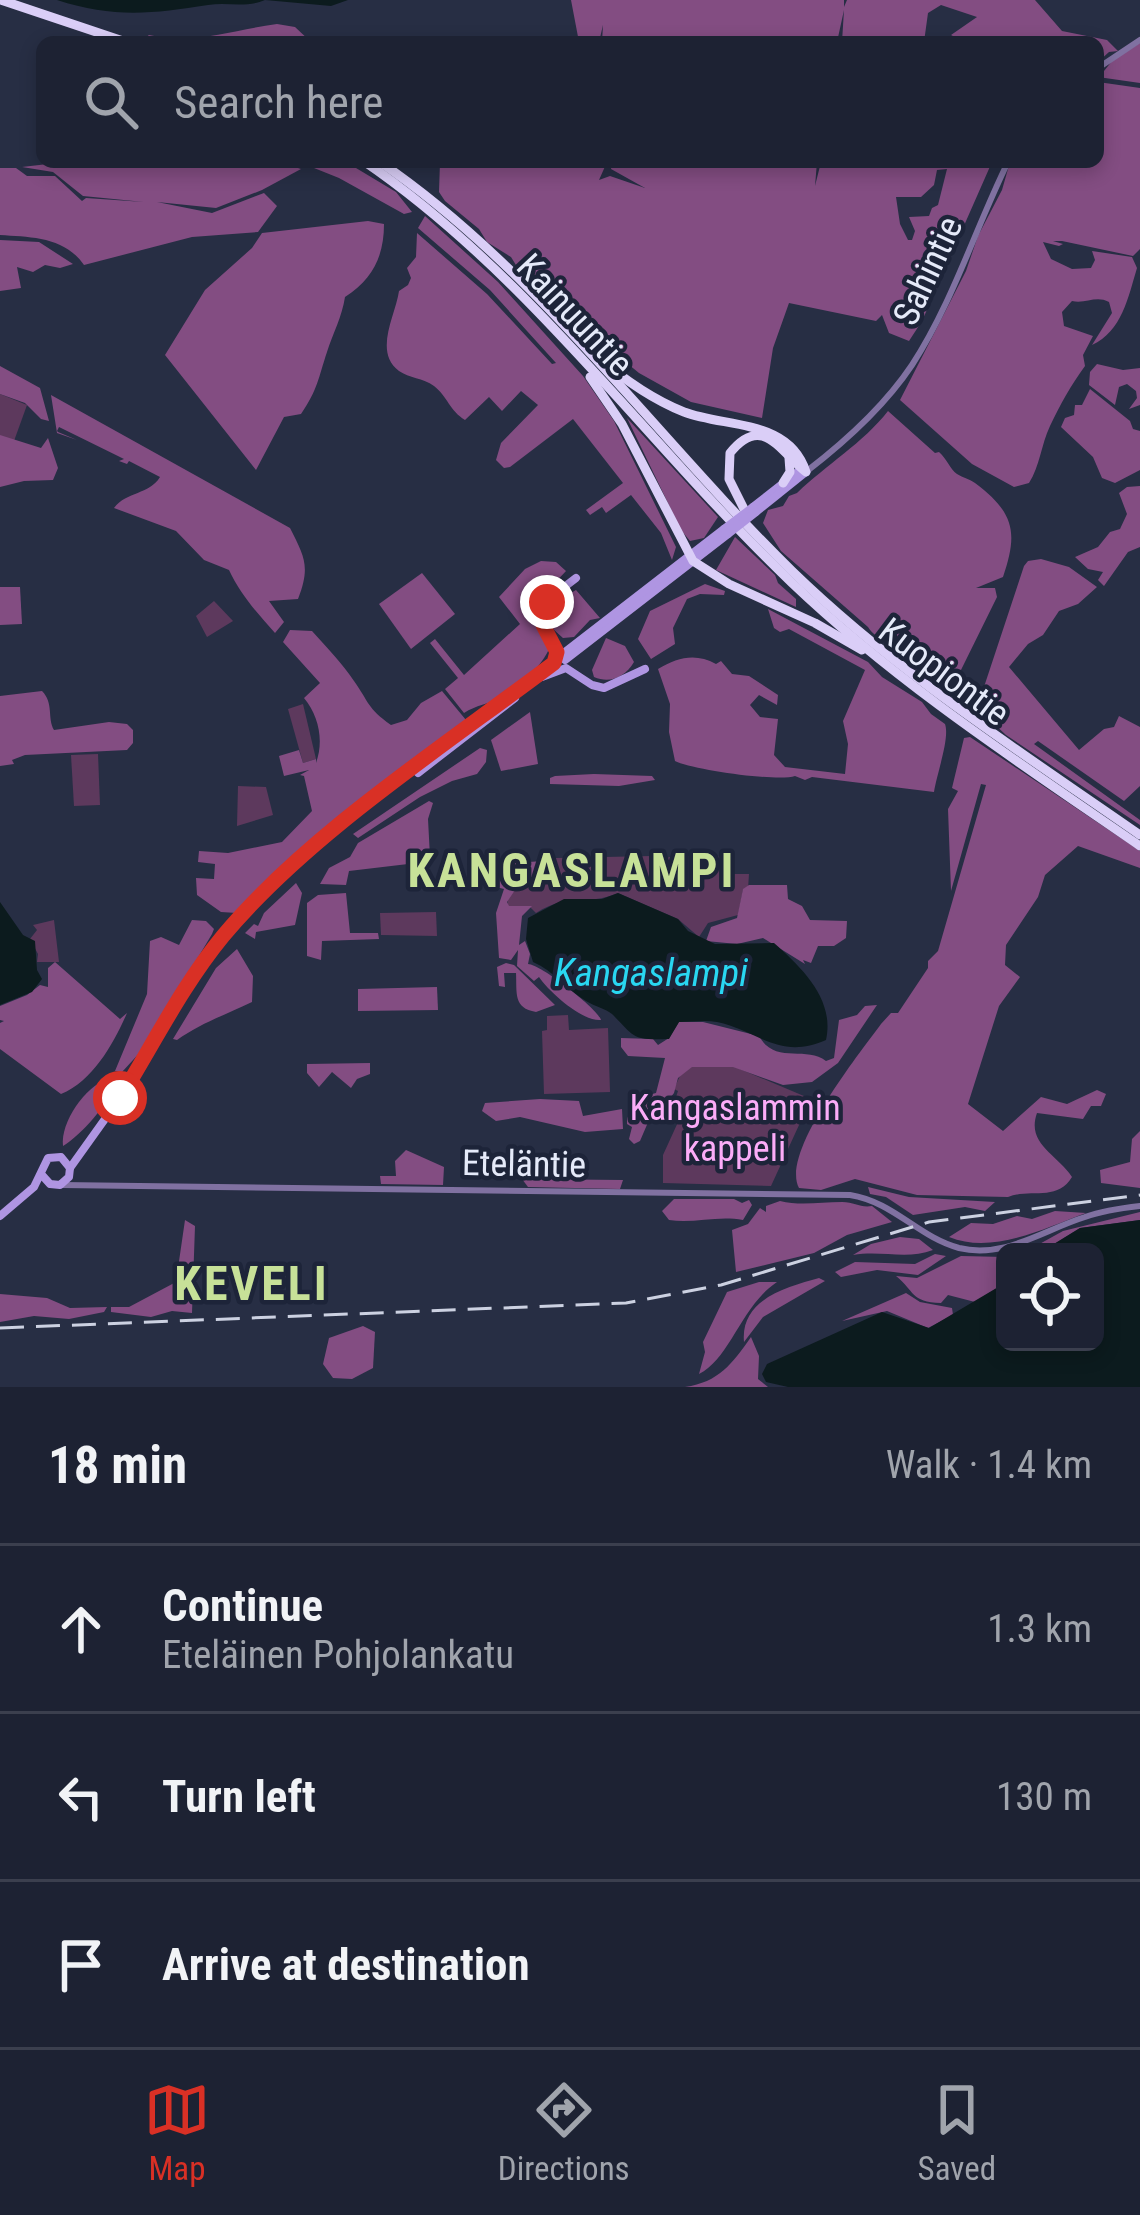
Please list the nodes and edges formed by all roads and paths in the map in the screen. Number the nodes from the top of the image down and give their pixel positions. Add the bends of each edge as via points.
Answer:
1 (2, 0) edge
2 (108, 36) edge
3 (1140, 40) edge
4 (1104, 64) edge
5 (375, 168) edge
6 (387, 168) edge
7 (1005, 168) edge
8 (419, 195) junction
9 (565, 336) junction
10 (788, 453) junction
11 (804, 470) junction
12 (782, 483) junction
13 (754, 509) junction
14 (730, 525) junction
15 (691, 558) junction
16 (796, 575) junction
17 (576, 578) dead end
18 (604, 626) junction
19 (586, 637) junction
20 (551, 639) junction
21 (578, 650) junction
22 (554, 663) junction
23 (645, 668) dead end
24 (892, 669) junction
25 (580, 676) junction
26 (542, 677) junction
27 (955, 711) junction
28 (971, 723) junction
29 (371, 802) junction
30 (1140, 835) edge
31 (1140, 846) edge
32 (147, 1051) junction
33 (63, 1158) junction
34 (70, 1171) junction
35 (41, 1174) junction
36 (55, 1184) junction
37 (102, 1184) junction
38 (1140, 1206) edge
39 (0, 1218) edge

1 - 2 highway
3 - 4 street
5 - 8 highway, Kainuuntie
6 - 8 highway, Kainuuntie
7 - 11 street, Sahintie via 912,364 875,410
8 - 9 highway, Kainuuntie via 496,258
9 - 11 highway via 654,397 771,432
9 - 14 highway, Kainuuntie
9 - 15 highway via 622,424
10 - 11 highway
10 - 12 highway
10 - 16 highway via 771,439 749,437 730,453 727,469 742,507
11 - 12 main road
11 - 13 main road
12 - 13 main road
13 - 14 main road, bridge
14 - 15 main road
14 - 16 highway, Kuopiontie
14 - 24 highway, Kuopiontie
15 - 18 main road
15 - 24 highway
16 - 27 highway, Kuopiontie
17 - 20 main road via 545,606
18 - 19 main road
18 - 21 main road
19 - 20 main road via 565,645
19 - 22 main road
20 - 22 main road
21 - 25 main road
21 - 26 main road
22 - 29 main road
23 - 25 main road via 608,688
24 - 27 highway, Kuopiontie
25 - 26 main road via 566,668
26 - 29 main road
27 - 28 highway, Kuopiontie
28 - 30 highway, Kuopiontie
28 - 31 highway, Kuopiontie
29 - 32 main road via 234,924
32 - 33 main road via 79,1148
32 - 34 main road
33 - 34 main road
33 - 35 main road via 46,1159
34 - 36 main road
34 - 37 street, Eteläntie
35 - 36 main road
35 - 39 main road
36 - 37 street, Eteläntie
36 - 39 main road
37 - 38 street, Eteläntie via 850,1196 885,1204 944,1243 977,1251

